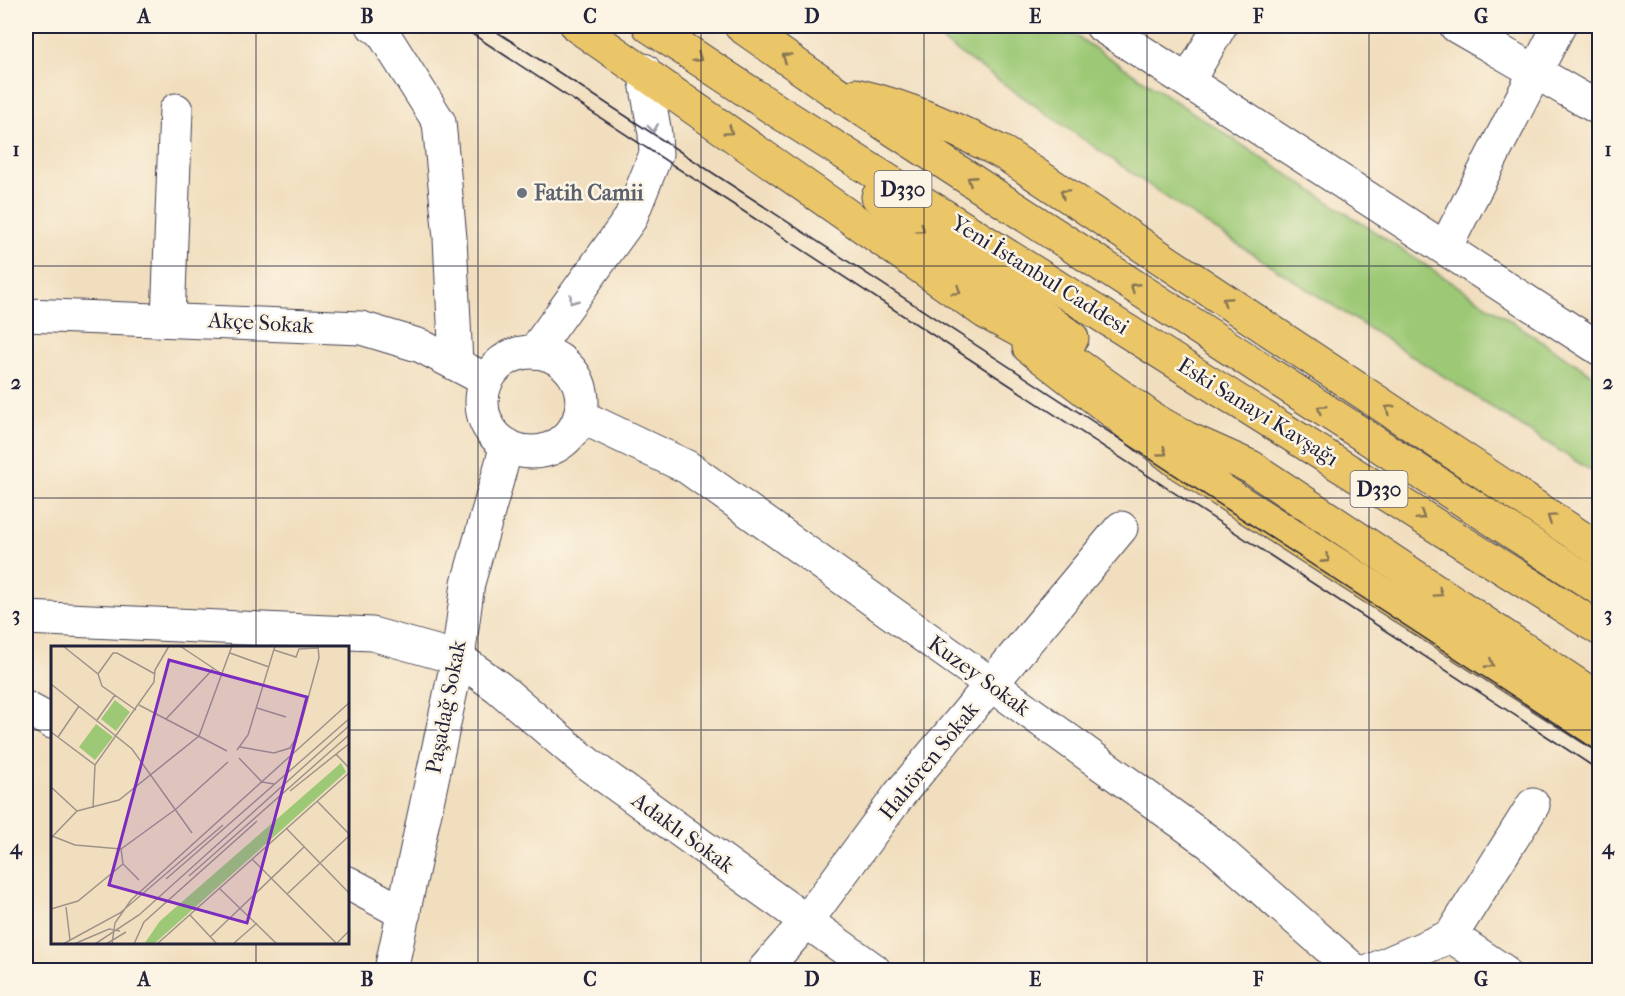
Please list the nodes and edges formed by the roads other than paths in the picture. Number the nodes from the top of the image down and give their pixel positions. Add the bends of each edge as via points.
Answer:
1 (373, 26) edge
2 (577, 26) edge
3 (650, 26) edge
4 (741, 26) edge
5 (1102, 26) edge
6 (1220, 26) edge
7 (1456, 26) edge
8 (1559, 26) edge
9 (644, 70) junction
10 (1536, 71) junction
11 (1188, 81) junction
12 (831, 89) junction
13 (1599, 109) edge
14 (176, 110) dead end
15 (779, 112) junction
16 (1444, 248) junction
17 (986, 312) junction
18 (26, 315) edge
19 (168, 319) junction
20 (1183, 319) joint
21 (1599, 349) edge
22 (1159, 350) joint
23 (534, 352) junction
24 (456, 364) junction
25 (486, 380) junction
26 (580, 416) junction
27 (507, 445) junction
28 (1251, 467) junction
29 (1121, 528) dead end
30 (1599, 550) edge
31 (1599, 589) edge
32 (26, 618) edge
33 (1599, 629) edge
34 (458, 658) junction
35 (991, 684) junction
36 (1599, 700) edge
37 (26, 708) edge
38 (51, 721) edge
39 (1599, 734) edge
40 (1533, 805) dead end
41 (350, 884) edge
42 (404, 913) junction
43 (806, 922) junction
44 (1451, 936) junction
45 (392, 970) edge
46 (764, 970) edge
47 (874, 970) edge
48 (1354, 970) edge
49 (1373, 970) edge
50 (1502, 970) edge

1 - 24 street via 379,27 439,122
2 - 9 main road
3 -> 15 main road, Yeni İstanbul Caddesi / D330
12 -> 4 main road, Yeni İstanbul Caddesi / D330
5 - 11 street
6 - 11 street
7 - 10 street
8 - 10 street
9 -> 17 main road
9 -> 23 street via 656,154 630,219
10 - 13 street
10 - 16 street
11 - 16 street
20 -> 12 main road, Yeni İstanbul Caddesi / D330
30 -> 12 main road via 1005,154 892,103
14 - 19 street
15 - 22 main road, Yeni İstanbul Caddesi / D330
15 -> 28 main road via 887,204
16 - 21 street
17 - 28 main road via 1059,352 1154,420
17 -> 39 main road via 1078,388 1182,465
18 - 19 street, Akçe Sokak
19 - 24 street, Akçe Sokak via 361,328 421,346
31 -> 20 main road, Eski Sanayi Kavşağı / D330
22 -> 33 main road, Eski Sanayi Kavşağı / D330
23 - 25 street via 510,356
23 - 26 street via 559,359 571,370 579,384
24 - 25 street, Akçe Sokak
25 - 27 street via 483,413 489,429
26 - 27 street via 573,431 547,450 531,453
26 - 35 street, Kuzey Sokak via 687,467
27 - 34 street, Paşadağ Sokak via 468,583
28 -> 36 main road
29 - 35 street, Halıören Sokak
32 - 34 street via 372,634
34 - 42 street, Paşadağ Sokak
34 - 43 street, Adaklı Sokak via 498,687 588,765
35 - 43 street, Halıören Sokak via 899,795
35 - 48 street, Kuzey Sokak via 1209,843
37 - 38 street
40 - 44 street
41 - 42 street
42 - 45 street, Paşadağ Sokak
43 - 46 street, Halıören Sokak
43 - 47 street, Adaklı Sokak
44 - 49 street
44 - 50 street

